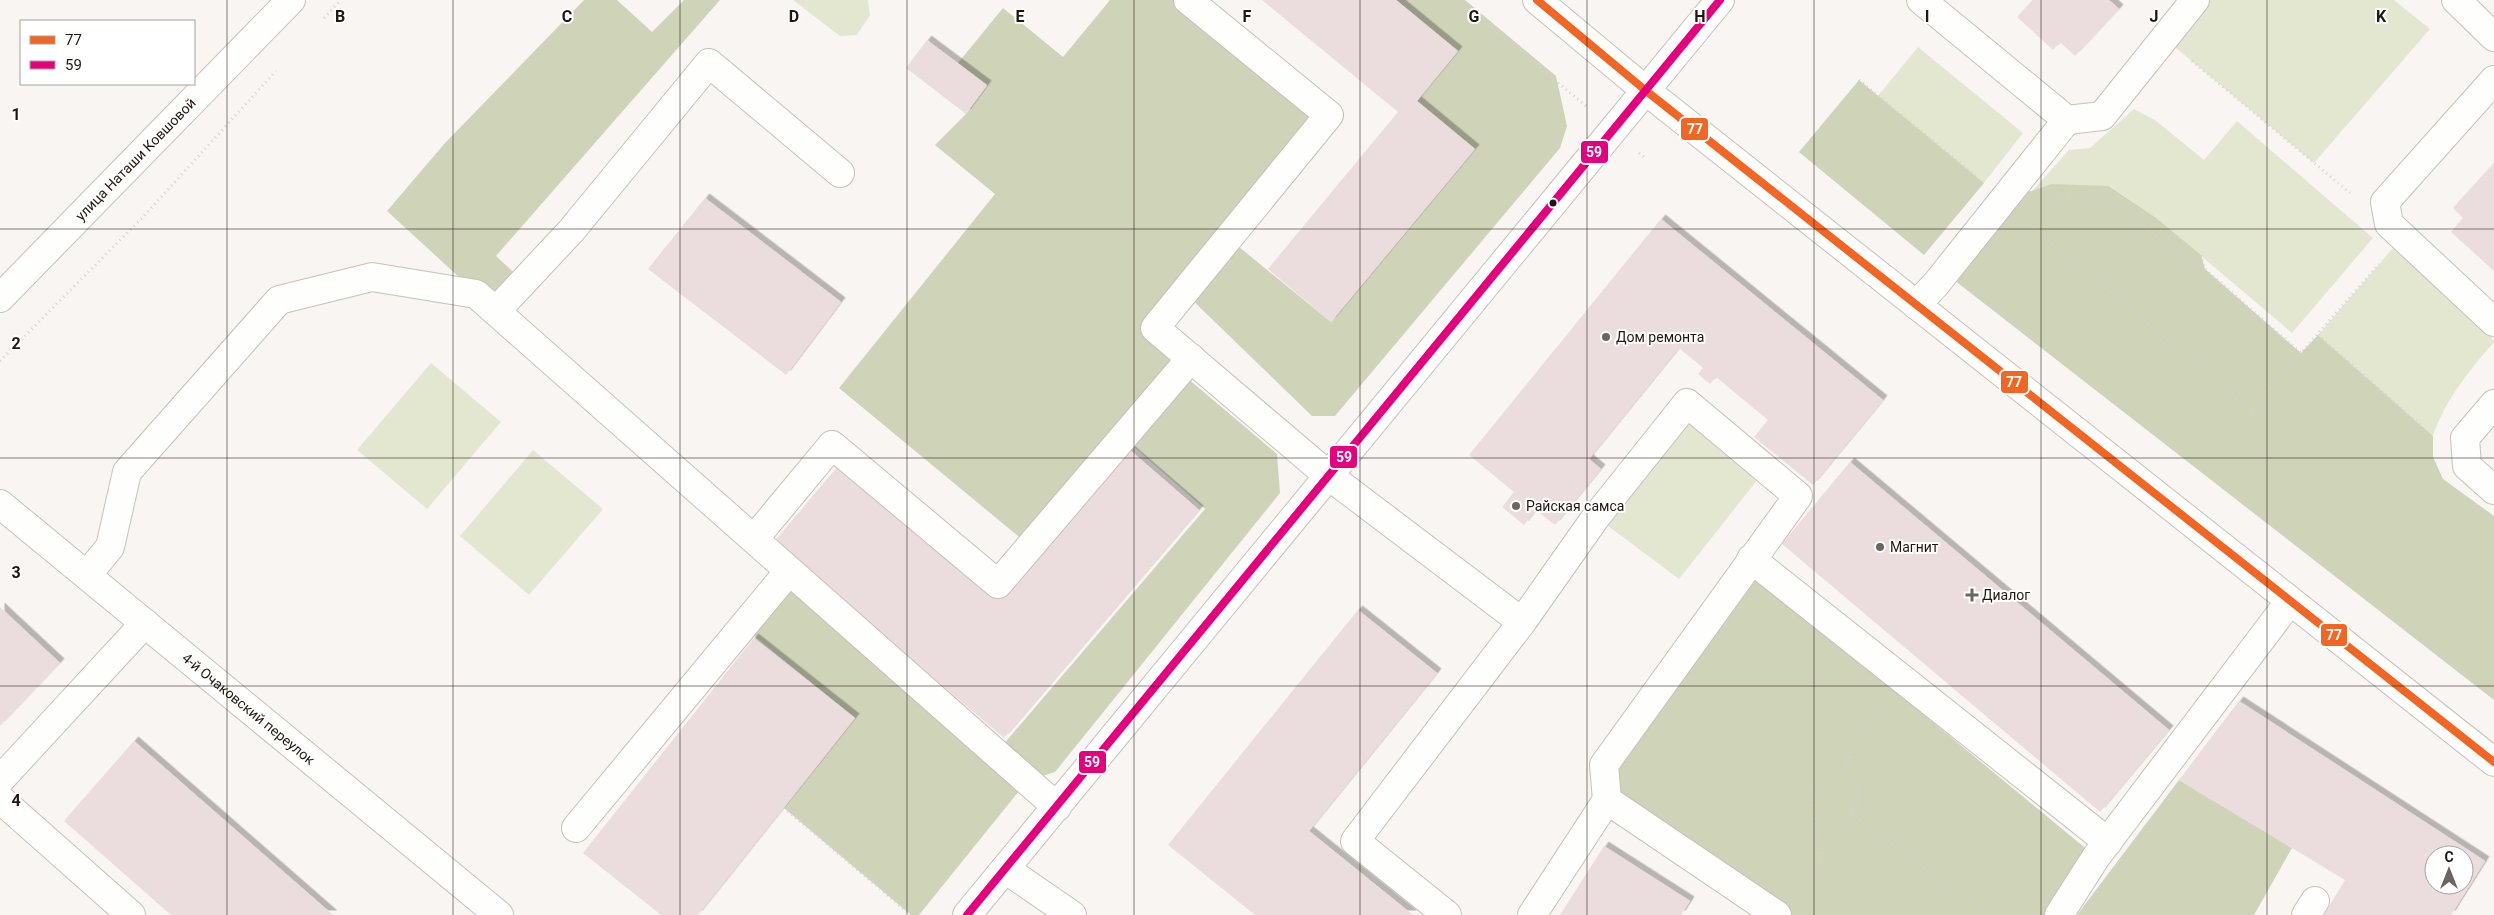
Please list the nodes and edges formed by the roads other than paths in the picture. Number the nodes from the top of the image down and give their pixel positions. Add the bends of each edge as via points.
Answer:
1 (291, 0) edge
2 (1188, 0) edge
3 (1537, 0) edge
4 (1720, 0) edge
5 (1922, 0) edge
6 (2195, 0) edge
7 (2456, 0) edge
8 (2494, 37) edge
9 (2494, 80) edge
10 (1645, 90) junction
11 (2067, 120) junction
12 (840, 173) dead end
13 (0, 298) edge
14 (1916, 305) junction
15 (496, 311) junction
16 (2494, 322) edge
17 (1191, 358) junction
18 (2494, 404) edge
19 (1329, 476) junction
20 (2494, 490) edge
21 (0, 504) edge
22 (754, 539) junction
23 (1751, 559) junction
24 (790, 571) junction
25 (87, 575) junction
26 (2290, 601) junction
27 (1522, 622) junction
28 (144, 623) junction
29 (2494, 762) edge
30 (0, 780) edge
31 (0, 799) edge
32 (1607, 800) junction
33 (1057, 808) junction
34 (576, 828) dead end
35 (2108, 842) junction
36 (1005, 869) junction
37 (131, 915) edge
38 (499, 915) edge
39 (966, 915) edge
40 (1072, 915) edge
41 (1447, 915) edge
42 (1532, 915) edge
43 (1777, 915) edge
44 (2059, 915) edge

1 - 13 street, улица Наташи Ковшовой
2 - 17 street via 1329,115 1154,328
3 - 10 street
4 - 10 street
5 - 11 street
6 - 11 street via 2102,116
7 - 8 street
9 - 16 street via 2385,202 2395,231
10 - 14 street
10 - 19 street
11 - 14 street
12 - 15 street via 709,63 571,231
14 - 26 street
15 - 22 street
15 - 25 street via 476,294 372,277 278,300 128,472 110,547
17 - 19 street
17 - 22 street via 998,584 832,445
18 - 20 street via 2465,438 2467,466
19 - 27 street
19 - 33 street
21 - 25 street, 4-й Очаковский переулок
22 - 24 street
23 - 27 street via 1798,496 1687,403 1596,517
23 - 32 street via 1604,765
23 - 35 street
24 - 33 street
24 - 34 street
25 - 28 street, 4-й Очаковский переулок
26 - 29 street
26 - 35 street
27 - 41 street via 1355,841
28 - 30 street
28 - 38 street, 4-й Очаковский переулок
31 - 37 street
32 - 42 street
32 - 43 street
33 - 36 street
35 - 44 street
36 - 39 street
36 - 40 street

